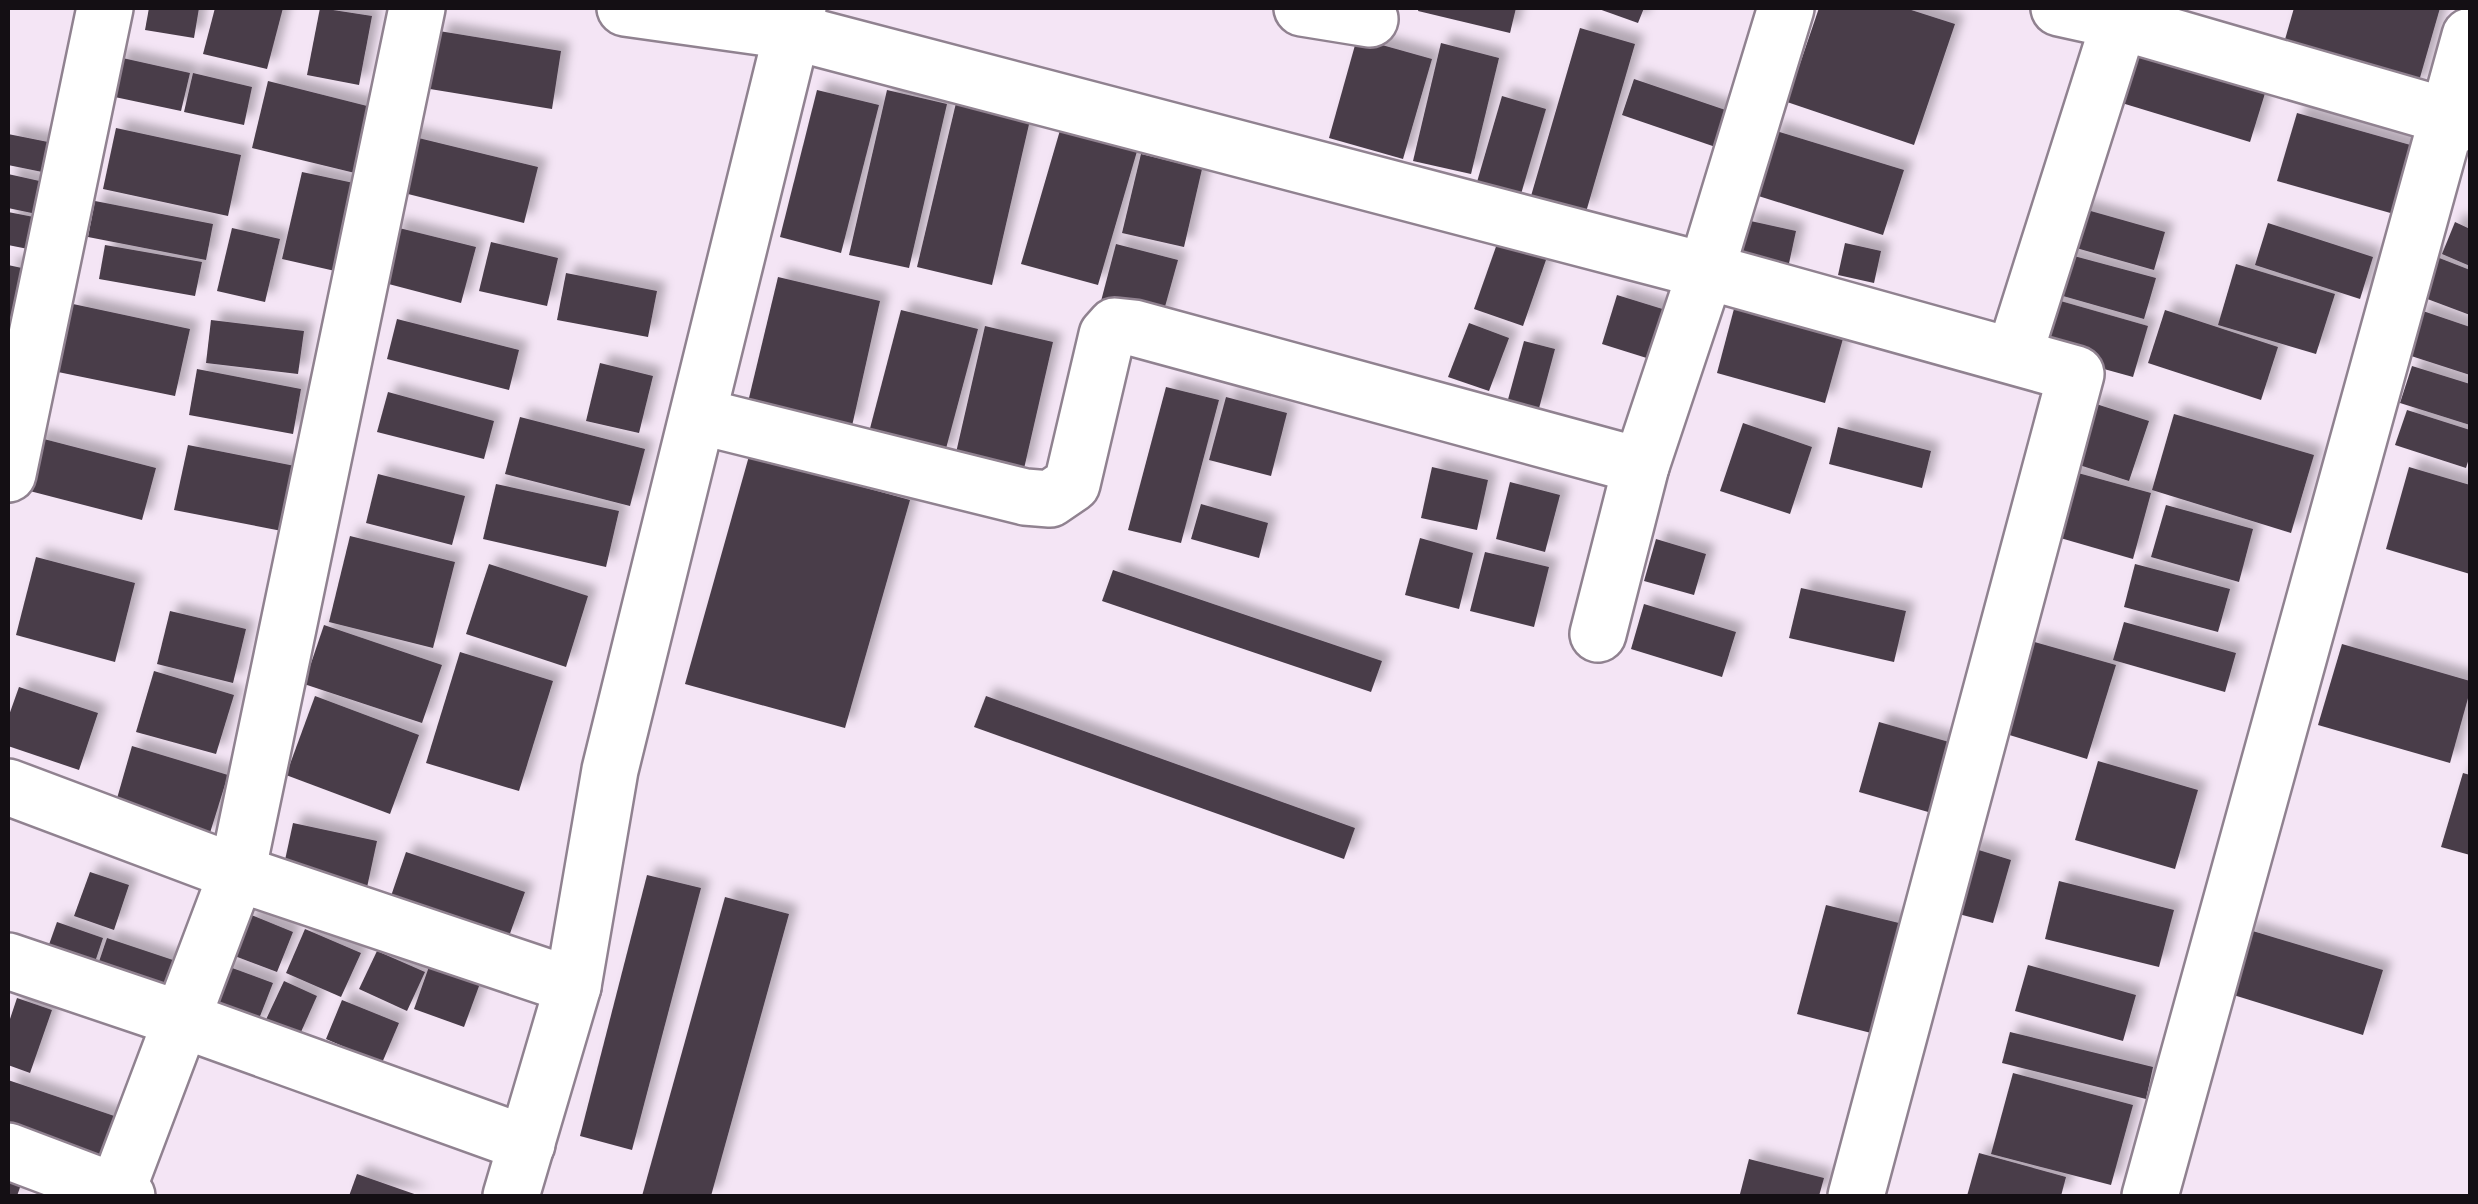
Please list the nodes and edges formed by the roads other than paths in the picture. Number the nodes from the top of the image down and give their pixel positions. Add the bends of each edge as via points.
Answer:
1 (105, 8) edge
2 (417, 8) edge
3 (626, 8) edge
4 (1302, 8) edge
5 (1786, 8) edge
6 (2059, 8) edge
7 (2121, 14) edge
8 (794, 19) edge
9 (1370, 19) dead end
10 (2470, 36) edge
11 (2459, 119) edge
12 (1706, 271) junction
13 (2014, 354) junction
14 (699, 416) junction
15 (1641, 466) junction
16 (8, 474) edge
17 (1598, 634) dead end
18 (8, 787) edge
19 (237, 872) junction
20 (8, 961) edge
21 (573, 986) junction
22 (180, 1018) junction
23 (527, 1144) junction
24 (8, 1151) edge
25 (119, 1195) edge
26 (511, 1196) edge
27 (1856, 1196) edge
28 (2150, 1196) edge

1 - 16 street
2 - 19 street
3 - 8 street
4 - 9 street
5 - 12 street
6 - 7 street
7 - 11 street
7 - 13 street
8 - 12 street
8 - 14 street
10 - 11 street
11 - 28 street
12 - 13 street
12 - 15 street
13 - 27 street via 2076,374
14 - 15 street via 1050,498 1072,484 1114,326
14 - 21 street via 610,770
15 - 17 street
18 - 19 street
19 - 21 street
19 - 22 street
20 - 22 street
21 - 23 street
22 - 23 street
22 - 25 street
23 - 26 street
24 - 25 street

